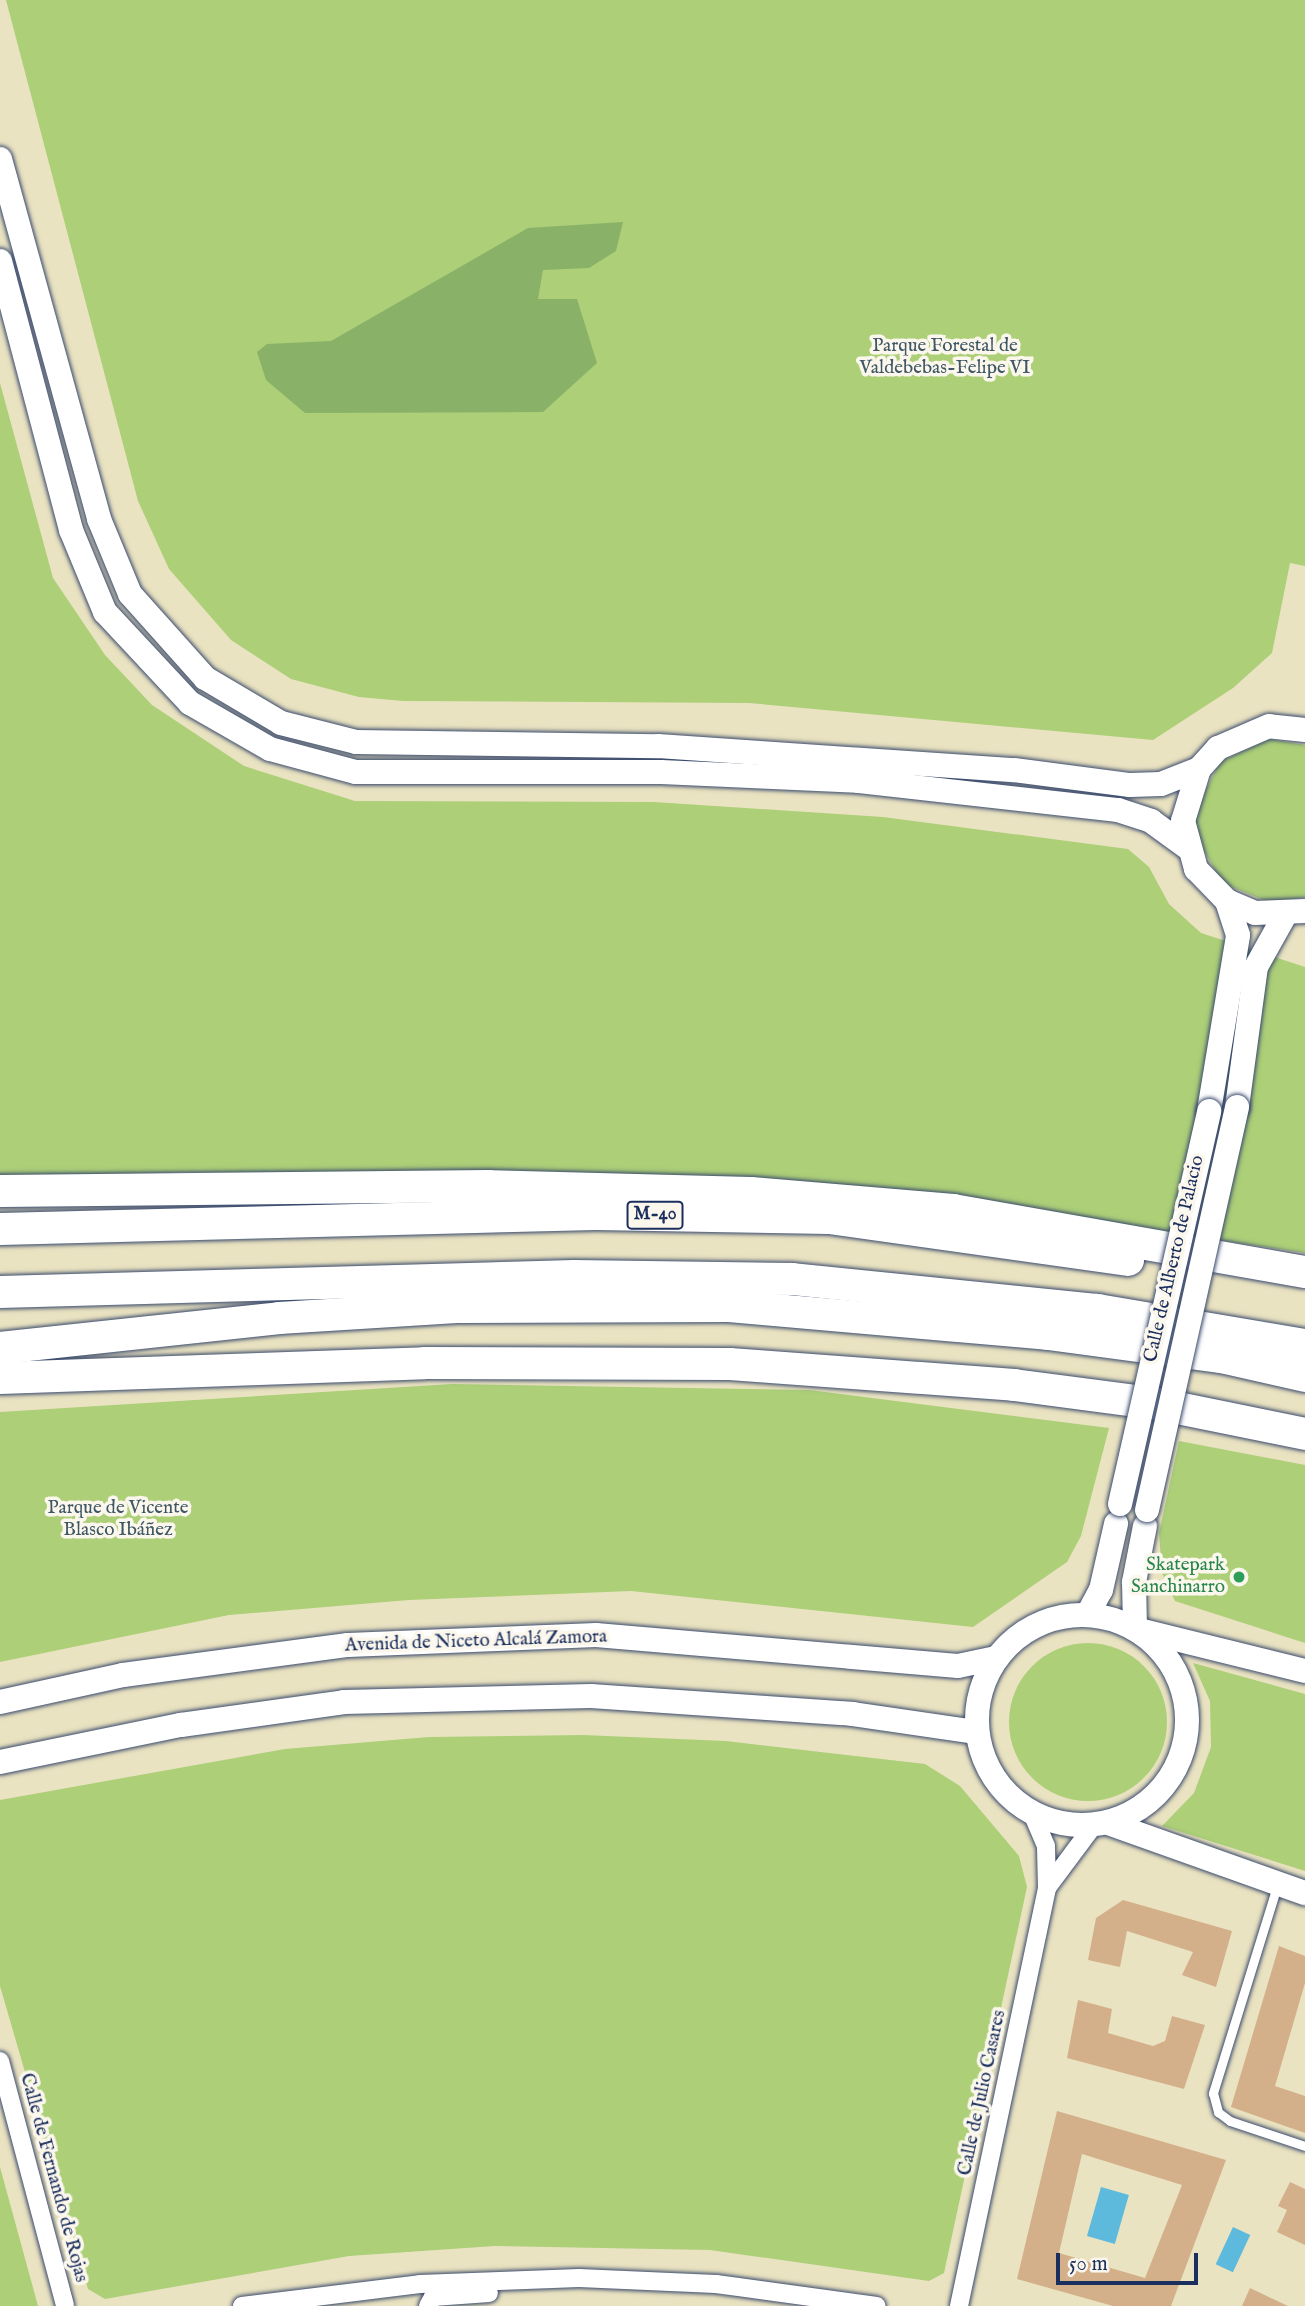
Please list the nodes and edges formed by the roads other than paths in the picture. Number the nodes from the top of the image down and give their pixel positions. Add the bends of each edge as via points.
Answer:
1 (0, 159) edge
2 (0, 261) edge
3 (1305, 730) edge
4 (1199, 769) junction
5 (1188, 848) junction
6 (1227, 901) junction
7 (1295, 913) edge
8 (0, 1191) edge
9 (0, 1229) edge
10 (1305, 1272) edge
11 (1305, 1289) edge
12 (0, 1292) edge
13 (1305, 1345) edge
14 (0, 1348) edge
15 (252, 1371) junction
16 (1305, 1376) edge
17 (0, 1378) edge
18 (0, 1395) edge
19 (1305, 1434) edge
20 (1088, 1614) junction
21 (1136, 1629) junction
22 (997, 1658) junction
23 (1305, 1671) edge
24 (0, 1702) edge
25 (977, 1732) junction
26 (0, 1762) edge
27 (1032, 1813) junction
28 (1101, 1824) junction
29 (1277, 1884) junction
30 (1047, 1888) junction
31 (1305, 1894) edge
32 (0, 2061) edge
33 (1305, 2146) edge
34 (579, 2278) junction
35 (65, 2306) edge
36 (242, 2306) edge
37 (428, 2306) edge
38 (876, 2306) edge
39 (959, 2306) edge

1 - 4 street via 99,519 130,594 205,678 281,723 356,742 658,746 1014,770 1130,785 1161,784
2 - 5 street via 71,530 105,612 190,703 270,749 356,772 661,772 872,782 1118,810 1151,821
3 - 4 street via 1269,726 1242,733
4 - 5 street via 1185,807
5 - 6 street via 1196,869
6 - 7 street
6 - 20 street, Calle de Alberto de Palacio, bridge via 1238,935 1209,1111 1101,1590
7 - 21 street, Calle de Alberto de Palacio, bridge via 1256,967 1237,1107 1134,1582
8 - 10 highway via 488,1186 751,1193 953,1210
9 - 11 highway, M-40 via 596,1214 829,1218
12 - 13 highway via 574,1276 792,1279 1097,1310
14 - 16 highway via 433,1308 729,1307 1048,1334 1221,1357
15 - 17 highway
15 - 18 highway
15 - 19 highway via 575,1361 868,1370 1158,1404
20 - 21 street
20 - 22 street via 1036,1625
21 - 23 street
21 - 28 street via 1175,1669 1188,1722 1184,1750 1155,1796
22 - 24 street, Avenida de Niceto Alcalá Zamora via 958,1665 596,1635 362,1645 123,1675
22 - 25 street via 981,1694
25 - 26 street via 853,1714 591,1696 344,1702 168,1727
25 - 27 street via 986,1765 1005,1793
27 - 28 street via 1062,1824
27 - 30 street, Calle de Julio Casares via 1046,1846
28 - 29 street
28 - 30 street, Calle de Julio Casares
29 - 31 street
29 - 33 lane via 1213,2093 1218,2112 1230,2121
30 - 39 street, Calle de Julio Casares
32 - 35 street, Calle de Fernando de Rojas
34 - 36 street via 420,2284
34 - 37 street via 524,2291 433,2297
34 - 38 street via 716,2284

